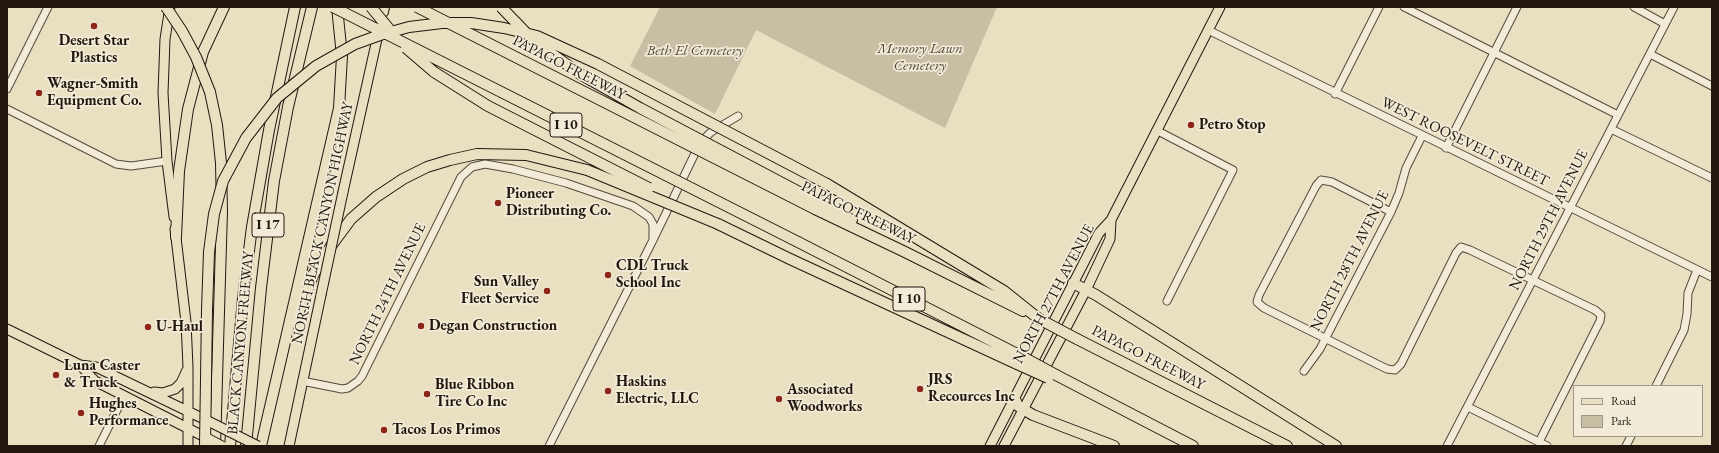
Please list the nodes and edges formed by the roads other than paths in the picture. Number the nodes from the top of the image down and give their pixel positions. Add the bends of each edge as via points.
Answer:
1 (48, 7) edge
2 (166, 7) edge
3 (170, 7) edge
4 (224, 7) edge
5 (295, 7) edge
6 (312, 7) edge
7 (333, 7) edge
8 (337, 7) edge
9 (371, 7) edge
10 (417, 7) edge
11 (501, 7) edge
12 (1220, 7) edge
13 (1379, 7) edge
14 (1404, 7) edge
15 (1517, 7) edge
16 (1634, 7) edge
17 (1674, 7) edge
18 (384, 9) edge
19 (1665, 24) junction
20 (1208, 30) junction
21 (1493, 52) junction
22 (1650, 54) junction
23 (1712, 86) edge
24 (7, 88) edge
25 (1335, 94) junction
26 (7, 109) edge
27 (1618, 115) junction
28 (738, 116) dead end
29 (1611, 129) junction
30 (1156, 130) junction
31 (1422, 136) junction
32 (1446, 148) junction
33 (166, 161) junction
34 (1712, 178) edge
35 (816, 205) junction
36 (1570, 208) junction
37 (1391, 212) junction
38 (1111, 220) junction
39 (718, 224) junction
40 (176, 237) junction
41 (653, 240) junction
42 (1697, 270) junction
43 (1712, 277) edge
44 (1533, 280) junction
45 (245, 283) junction
46 (1073, 283) junction
47 (1086, 290) junction
48 (1167, 301) dead end
49 (1039, 319) junction
50 (7, 330) edge
51 (1326, 338) junction
52 (282, 356) junction
53 (1019, 360) junction
54 (80, 365) junction
55 (188, 367) junction
56 (1304, 371) dead end
57 (302, 381) junction
58 (1656, 385) edge
59 (148, 392) junction
60 (124, 396) junction
61 (1015, 399) junction
62 (1468, 406) junction
63 (188, 410) junction
64 (1023, 410) junction
65 (188, 429) junction
66 (1630, 437) edge
67 (205, 442) edge
68 (1539, 442) junction
69 (99, 446) edge
70 (188, 446) edge
71 (215, 446) edge
72 (222, 446) edge
73 (230, 446) edge
74 (235, 446) edge
75 (246, 446) edge
76 (260, 446) edge
77 (289, 446) edge
78 (549, 446) edge
79 (990, 446) edge
80 (1004, 446) edge
81 (1114, 446) edge
82 (1193, 446) edge
83 (1287, 446) edge
84 (1336, 446) edge
85 (1447, 446) edge
86 (1547, 446) edge
87 (1626, 446) edge

1 - 24 street
2 - 71 highway, bridge via 196,57 210,92 217,125 222,211
3 - 33 main road via 165,39 163,93
4 - 40 highway via 203,52 188,109 179,170
5 - 45 highway, BLACK CANYON FREEWAY / I 17 via 260,179
6 - 75 highway, BLACK CANYON FREEWAY / I 17 via 288,107 273,189
7 - 53 highway, I 10, bridge via 798,242
8 - 52 highway via 342,56 339,108
9 - 39 highway, bridge via 405,48 434,72 488,106
10 - 35 highway, PAPAGO FREEWAY / I 10, bridge
11 - 35 highway, bridge via 533,40 580,74
12 - 20 main road, NORTH 27TH AVENUE
13 - 25 street
14 - 21 street
15 - 21 street
16 - 19 street
17 - 19 street, NORTH 29TH AVENUE
18 - 57 main road, NORTH BLACK CANYON HIGHWAY, bridge
19 - 22 street, NORTH 29TH AVENUE
20 - 25 street, WEST ROOSEVELT STREET
20 - 30 main road, NORTH 27TH AVENUE
21 - 27 street
21 - 32 street
22 - 23 street
22 - 27 street, NORTH 29TH AVENUE
25 - 31 street, WEST ROOSEVELT STREET
26 - 33 street via 116,164 131,166
27 - 29 street, NORTH 29TH AVENUE
28 - 41 street via 711,132 700,143
29 - 34 street
29 - 36 street, NORTH 29TH AVENUE
30 - 38 main road, NORTH 27TH AVENUE
30 - 48 street via 1233,170
31 - 32 street, WEST ROOSEVELT STREET
31 - 37 street, NORTH 28TH AVENUE via 1406,168
32 - 36 street, WEST ROOSEVELT STREET
33 - 40 main road
35 - 49 highway, PAPAGO FREEWAY / I 10
36 - 42 street, WEST ROOSEVELT STREET
36 - 44 street, NORTH 29TH AVENUE
37 - 51 street, NORTH 28TH AVENUE
37 - 51 street via 1332,182 1321,180 1263,288 1257,302 1264,308
38 - 46 main road, NORTH 27TH AVENUE via 1099,233
38 - 47 main road, NORTH 27TH AVENUE via 1110,239
39 - 52 highway, bridge via 587,170 526,155 477,154 450,160 427,167 403,179 376,196 351,219 330,246 313,275
39 - 53 highway via 790,259
40 - 55 main road
41 - 57 street, NORTH 24TH AVENUE via 653,224 649,217 633,206 566,182 513,169 485,164 472,167 461,177 362,376 342,390
41 - 78 street
42 - 43 street, WEST ROOSEVELT STREET
42 - 58 street via 1688,292 1688,314 1684,330
44 - 51 street via 1461,247 1395,370 1387,369
44 - 62 street, NORTH 29TH AVENUE
44 - 68 street via 1601,315
45 - 73 highway, BLACK CANYON FREEWAY / I 17
45 - 74 highway via 249,290
46 - 47 highway
46 - 61 main road, NORTH 27TH AVENUE
47 - 64 main road, NORTH 27TH AVENUE
47 - 84 highway
49 - 67 highway, bridge via 1004,291 827,184 598,64 537,36 504,28 471,23 409,27 355,44 316,66 277,98 246,138 223,181 214,214 209,252
49 - 83 highway, PAPAGO FREEWAY / I 10, bridge
50 - 54 main road
51 - 56 street, NORTH 28TH AVENUE
52 - 76 highway
53 - 82 highway, I 10, bridge
54 - 59 main road via 96,368
54 - 60 main road via 95,381
55 - 59 main road via 181,383 175,389 163,393
55 - 63 main road
57 - 77 main road, NORTH BLACK CANYON HIGHWAY
59 - 63 main road
60 - 65 main road
60 - 69 street
61 - 64 highway
61 - 79 main road, NORTH 27TH AVENUE
62 - 68 street
62 - 85 street, NORTH 29TH AVENUE
63 - 65 main road
63 - 76 main road, bridge
64 - 80 main road, NORTH 27TH AVENUE
64 - 81 highway
65 - 67 main road
65 - 70 main road
66 - 87 street
67 - 72 main road, bridge
68 - 86 street

